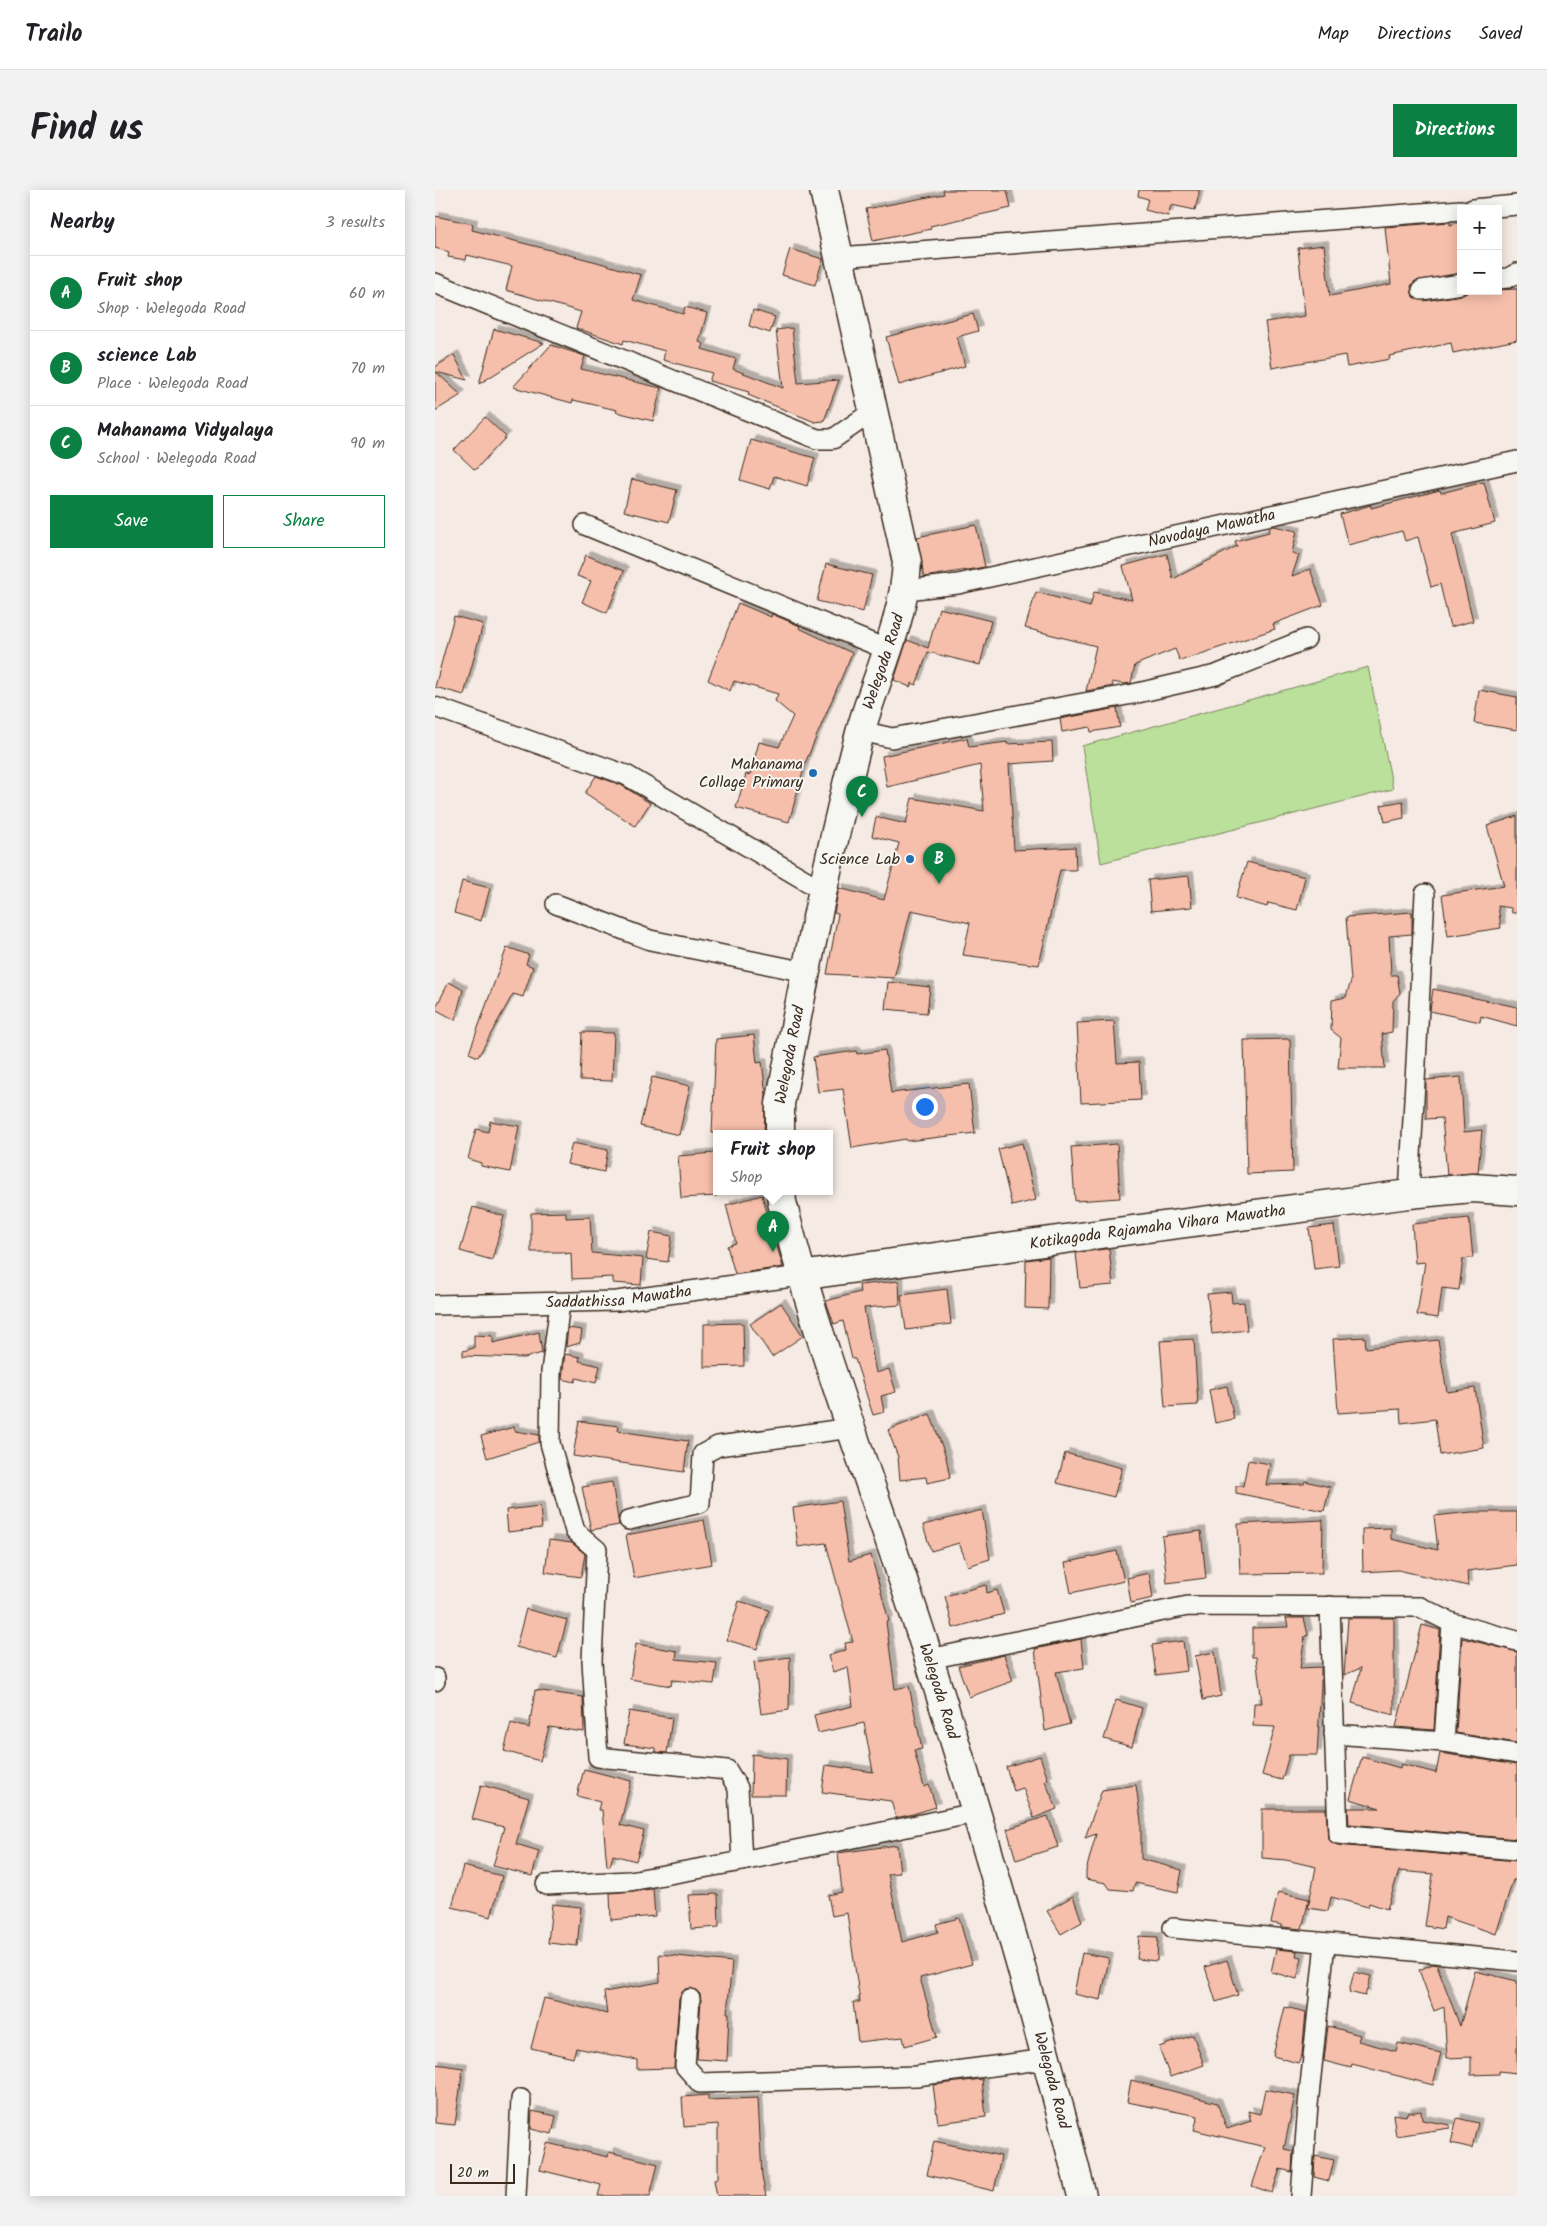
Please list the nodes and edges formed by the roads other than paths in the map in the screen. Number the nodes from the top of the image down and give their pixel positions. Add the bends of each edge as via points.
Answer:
1 (824, 190) edge
2 (1517, 205) edge
3 (1502, 206) edge
4 (1457, 210) edge
5 (839, 257) junction
6 (1517, 273) edge
7 (1502, 279) edge
8 (435, 283) edge
9 (1457, 285) edge
10 (1423, 290) dead end
11 (872, 412) junction
12 (1517, 461) edge
13 (585, 525) dead end
14 (906, 590) junction
15 (1306, 639) dead end
16 (888, 650) junction
17 (435, 707) edge
18 (861, 731) junction
19 (822, 890) junction
20 (1425, 894) dead end
21 (556, 904) dead end
22 (806, 972) junction
23 (780, 1130) edge
24 (1517, 1191) edge
25 (1409, 1194) junction
26 (781, 1195) edge
27 (801, 1276) junction
28 (560, 1303) junction
29 (435, 1305) edge
30 (851, 1428) junction
31 (629, 1520) dead end
32 (1330, 1606) junction
33 (1452, 1624) junction
34 (1517, 1642) edge
35 (929, 1659) junction
36 (1334, 1734) junction
37 (1444, 1742) junction
38 (1517, 1754) edge
39 (975, 1813) junction
40 (1517, 1850) edge
41 (742, 1861) junction
42 (546, 1885) dead end
43 (1173, 1928) dead end
44 (1325, 1943) junction
45 (1517, 1961) edge
46 (690, 1999) dead end
47 (1047, 2059) junction
48 (521, 2099) dead end
49 (516, 2196) edge
50 (1082, 2196) edge
51 (1301, 2196) edge

1 - 5 street, Welegoda Road
2 - 3 street
4 - 5 street
5 - 11 street, Welegoda Road
6 - 7 street
8 - 11 street via 817,439 833,439
9 - 10 street
11 - 14 street, Welegoda Road via 907,562
12 - 14 street, Navodaya Mawatha via 958,584
13 - 16 street
14 - 16 street, Welegoda Road
15 - 18 street via 1216,675 1133,694 892,738
16 - 18 street, Welegoda Road
17 - 19 street via 626,775
18 - 19 street, Welegoda Road
19 - 22 street, Welegoda Road
20 - 25 street
21 - 22 street via 651,940
22 - 23 street, Welegoda Road via 780,1104
24 - 25 street, Kotikagoda Rajamaha Vihara Mawatha via 1472,1188
25 - 27 street, Kotikagoda Rajamaha Vihara Mawatha
26 - 27 street, Welegoda Road
27 - 28 street, Saddathissa Mawatha via 617,1301
27 - 30 street, Welegoda Road
28 - 29 street, Saddathissa Mawatha
28 - 41 street via 551,1372 551,1444 575,1531 597,1550 591,1661 598,1758 727,1770 738,1788
30 - 31 street via 718,1446 703,1454 700,1503
30 - 35 street, Welegoda Road
32 - 33 street via 1420,1607
32 - 35 street via 1188,1606
32 - 36 street
33 - 34 street
33 - 37 street
35 - 39 street, Welegoda Road
36 - 37 street
36 - 40 street via 1338,1834
37 - 38 street
39 - 41 street
39 - 47 street, Welegoda Road
41 - 42 street via 630,1880
43 - 44 street
44 - 45 street
44 - 51 street
46 - 47 street via 685,2066 700,2083 916,2076
47 - 50 street, Welegoda Road
48 - 49 street

